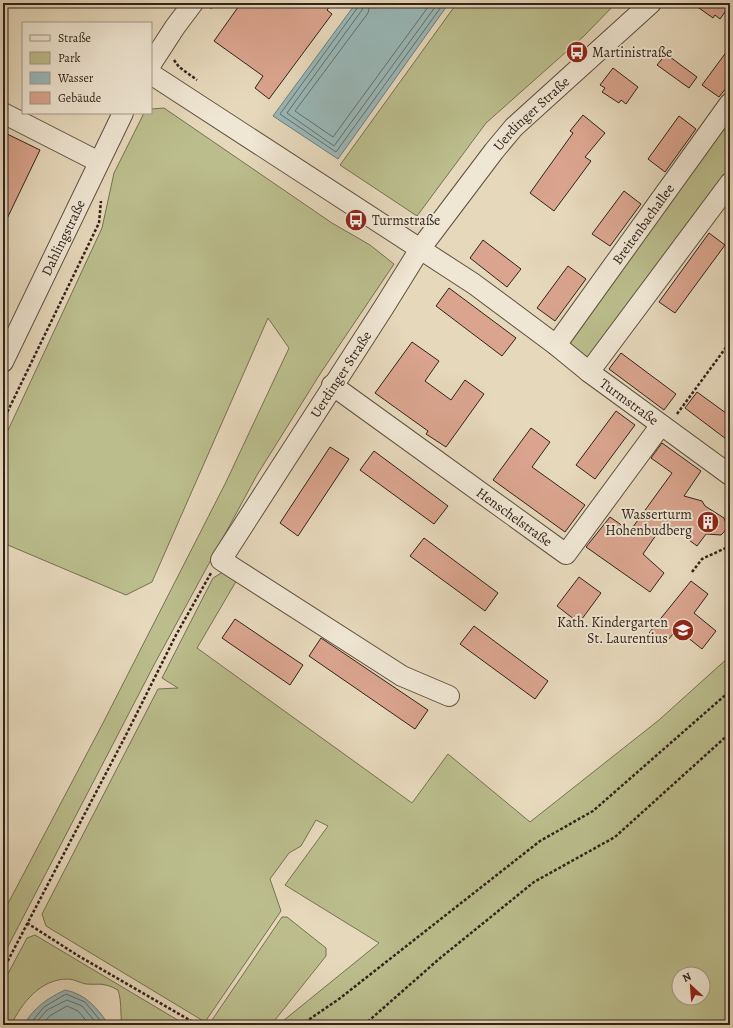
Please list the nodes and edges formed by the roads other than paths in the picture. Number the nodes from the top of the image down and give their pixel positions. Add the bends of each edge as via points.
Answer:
1 (193, 3) edge
2 (651, 3) edge
3 (152, 63) edge
4 (152, 75) edge
5 (730, 103) edge
6 (3, 113) edge
7 (123, 114) edge
8 (99, 162) junction
9 (730, 183) edge
10 (420, 249) junction
11 (556, 345) junction
12 (3, 362) edge
13 (590, 372) junction
14 (332, 385) junction
15 (663, 427) junction
16 (730, 475) edge
17 (449, 696) dead end

1 - 3 street
2 - 10 street, Uerdinger Straße via 514,127
4 - 10 street, Turmstraße
5 - 11 street, Breitenbachallee
6 - 8 street
7 - 8 street, Dahlingstraße
8 - 12 street, Dahlingstraße
9 - 13 street
10 - 11 street, Turmstraße via 474,284
10 - 14 street, Uerdinger Straße
11 - 13 street, Turmstraße
13 - 15 street, Turmstraße
14 - 15 street, Henschelstraße via 566,554
14 - 17 street, Uerdinger Straße via 221,560 402,676
15 - 16 street, Turmstraße

